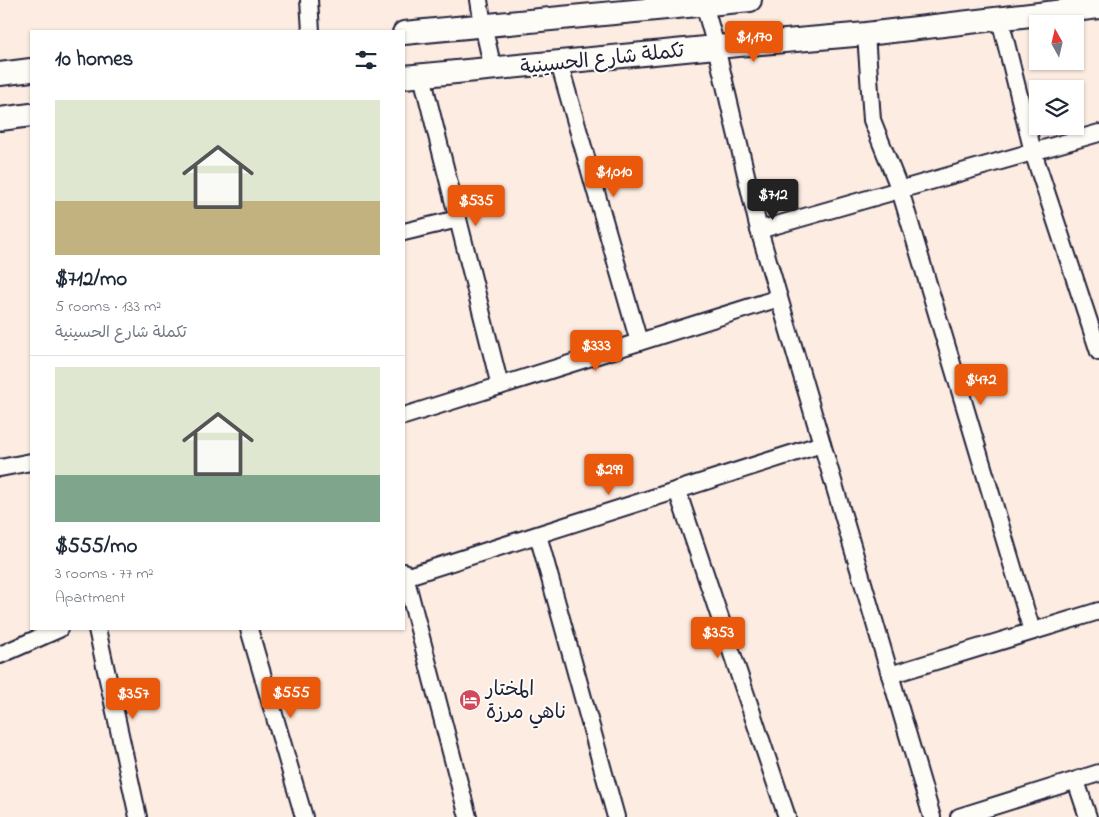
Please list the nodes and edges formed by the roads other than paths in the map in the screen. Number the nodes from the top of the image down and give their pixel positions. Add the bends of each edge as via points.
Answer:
1 (309, 0) edge
2 (479, 0) edge
3 (750, 0) edge
4 (704, 4) junction
5 (1099, 7) edge
6 (1000, 19) junction
7 (483, 25) junction
8 (311, 30) edge
9 (405, 32) edge
10 (866, 34) junction
11 (716, 47) junction
12 (559, 63) junction
13 (493, 69) junction
14 (30, 70) edge
15 (0, 74) edge
16 (413, 76) edge
17 (30, 115) edge
18 (0, 119) edge
19 (1099, 133) edge
20 (1033, 152) junction
21 (900, 190) junction
22 (458, 220) junction
23 (759, 230) junction
24 (405, 232) edge
25 (779, 298) junction
26 (640, 342) junction
27 (1099, 352) edge
28 (500, 386) junction
29 (405, 416) edge
30 (822, 444) junction
31 (30, 462) edge
32 (0, 468) edge
33 (677, 490) junction
34 (538, 535) junction
35 (405, 574) edge
36 (1099, 611) edge
37 (57, 630) edge
38 (97, 630) edge
39 (249, 630) edge
40 (1032, 631) junction
41 (0, 654) edge
42 (890, 675) junction
43 (1099, 773) edge
44 (1076, 781) junction
45 (138, 817) edge
46 (304, 817) edge
47 (468, 817) edge
48 (616, 817) edge
49 (787, 817) edge
50 (932, 817) edge
51 (959, 817) edge
52 (1088, 817) edge

1 - 8 street
2 - 7 street
3 - 4 street
4 - 7 street
4 - 11 street
5 - 6 street, تكملة شارع الحسينية
6 - 10 street, تكملة شارع الحسينية
6 - 20 street
7 - 9 street
7 - 13 street
10 - 11 street, تكملة شارع الحسينية
10 - 21 street via 872,120
11 - 12 street, تكملة شارع الحسينية
11 - 23 street
12 - 13 street, تكملة شارع الحسينية
12 - 26 street
13 - 16 street, تكملة شارع الحسينية
14 - 15 street
16 - 22 street
17 - 18 street
19 - 20 street
20 - 21 street
20 - 27 street
21 - 23 street
21 - 40 street
22 - 24 street
22 - 28 street
23 - 25 street
25 - 26 street
25 - 30 street
26 - 28 street
28 - 29 street
30 - 33 street
30 - 42 street
31 - 32 street
33 - 34 street
33 - 49 street
34 - 35 street
34 - 48 street
35 - 47 street
36 - 40 street
37 - 41 street
38 - 45 street
39 - 46 street
40 - 42 street
42 - 50 street
43 - 44 street
44 - 51 street
44 - 52 street

